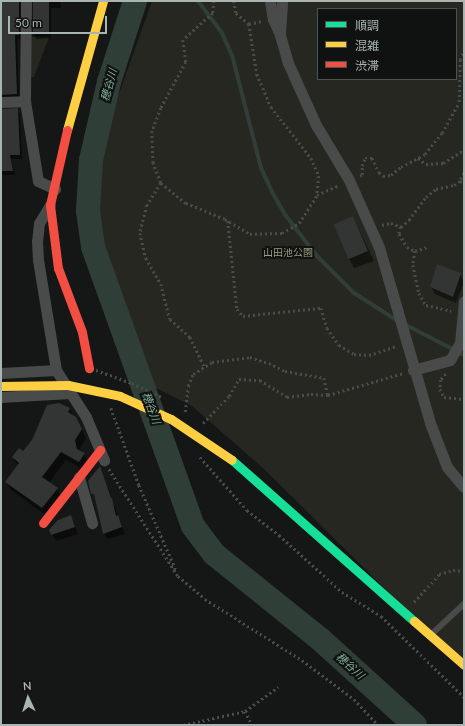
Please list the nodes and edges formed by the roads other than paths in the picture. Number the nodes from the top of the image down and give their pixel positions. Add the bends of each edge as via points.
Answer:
1 (26, 1) edge
2 (103, 1) edge
3 (270, 1) edge
4 (282, 1) edge
5 (280, 35) junction
6 (25, 101) junction
7 (1, 102) edge
8 (55, 189) junction
9 (50, 205) junction
10 (463, 307) edge
11 (89, 368) dead end
12 (56, 370) junction
13 (413, 370) junction
14 (1, 373) edge
15 (1, 386) edge
16 (70, 393) junction
17 (1, 397) edge
18 (102, 455) joint
19 (79, 477) junction
20 (464, 487) edge
21 (92, 522) dead end
22 (43, 523) dead end
23 (464, 604) edge
24 (430, 635) junction
25 (464, 665) edge

1 - 6 street
2 - 8 street via 62,148
3 - 5 street via 273,19
4 - 5 street
5 - 13 street via 288,64 316,125 349,180 378,246
6 - 7 street
6 - 8 street via 38,181
8 - 9 street
9 - 11 street via 58,268 82,332
9 - 12 street via 39,223 37,241
10 - 13 street via 460,343 450,360
12 - 14 street
12 - 16 street
13 - 20 street via 447,467
15 - 24 street, bridge via 68,385 120,396 171,419 232,460
16 - 17 street
16 - 18 street via 86,417
18 - 19 street
19 - 21 street
19 - 22 street
23 - 24 lane
24 - 25 street

